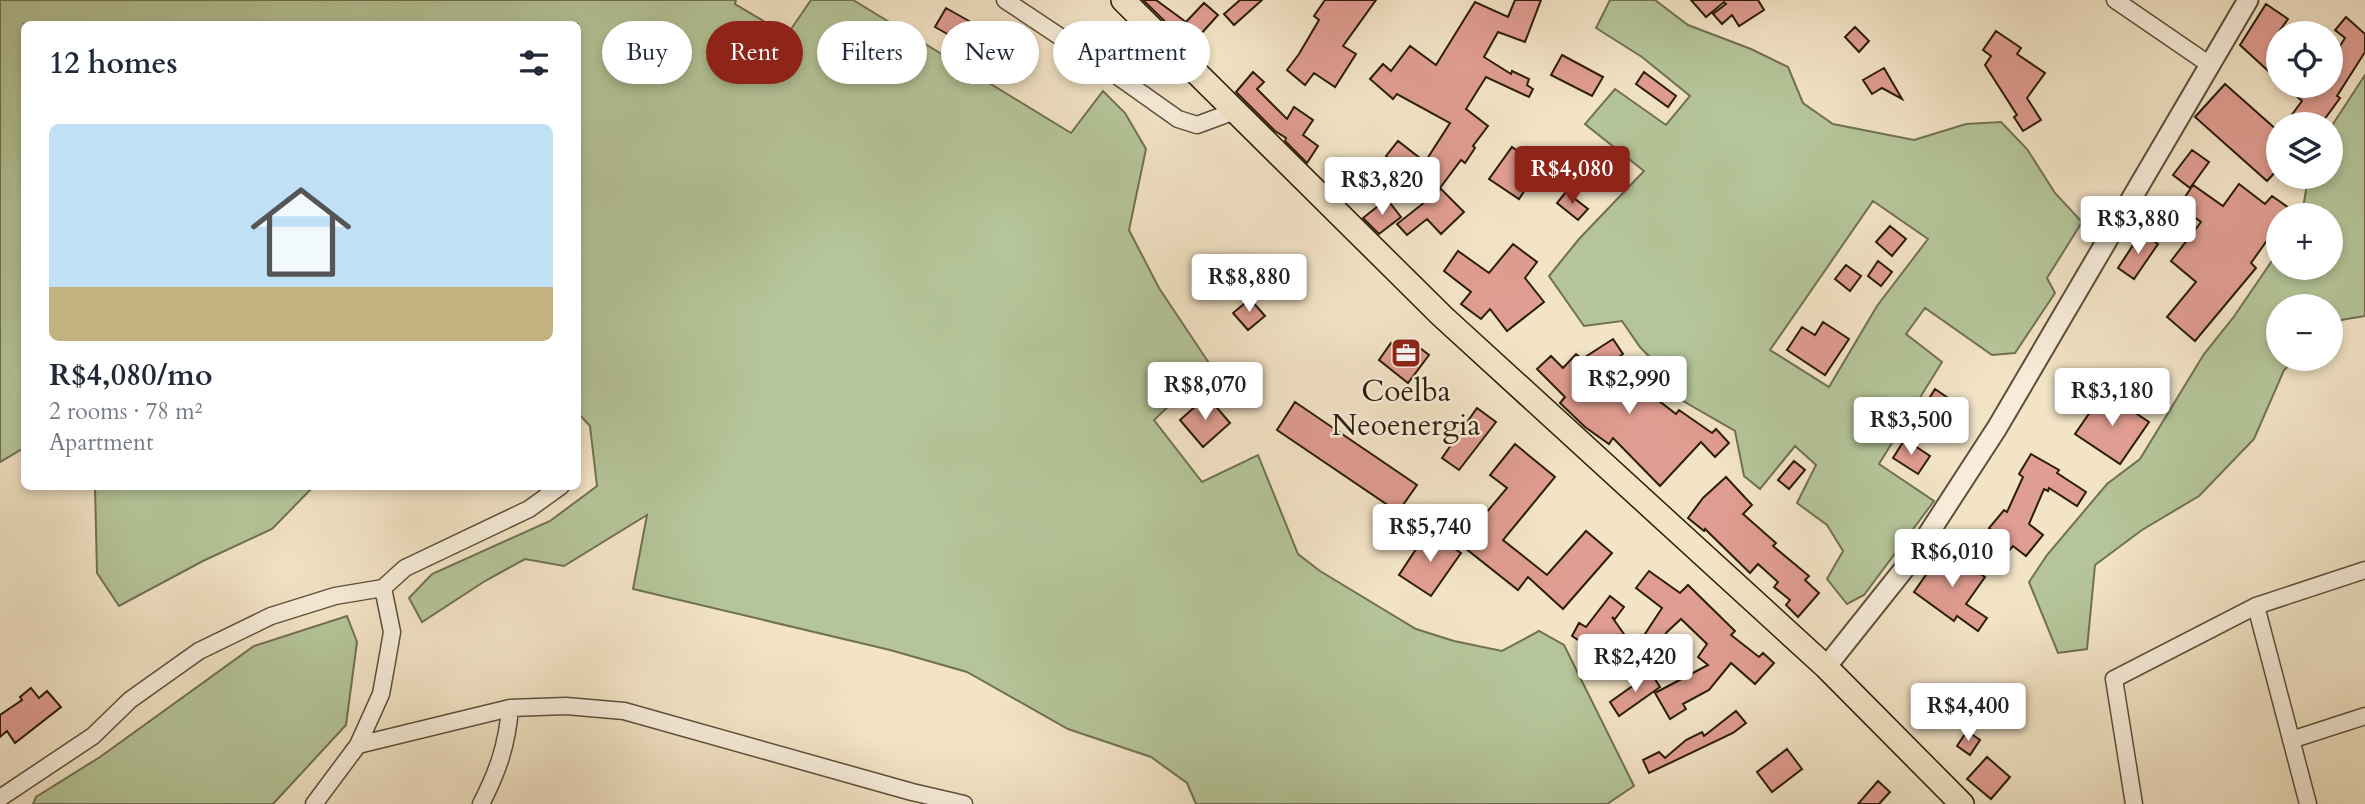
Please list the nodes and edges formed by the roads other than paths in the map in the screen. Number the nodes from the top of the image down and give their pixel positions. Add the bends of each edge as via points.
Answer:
1 (1005, 0) edge
2 (1123, 0) edge
3 (2115, 0) edge
4 (2248, 0) edge
5 (2210, 65) junction
6 (1235, 111) junction
7 (555, 490) edge
8 (2365, 570) edge
9 (383, 588) junction
10 (2256, 606) junction
11 (1826, 667) junction
12 (510, 708) junction
13 (2365, 716) edge
14 (2291, 740) junction
15 (358, 745) junction
16 (0, 798) edge
17 (916, 798) edge
18 (314, 804) edge
19 (481, 804) edge
20 (964, 804) edge
21 (1962, 804) edge
22 (2134, 804) edge
23 (2308, 804) edge

1 - 6 street via 1178,120 1197,125
2 - 6 main road
3 - 5 street
4 - 5 street
5 - 11 street via 1990,439 1912,559
6 - 11 main road via 1442,316
7 - 9 street via 529,509 405,568
8 - 10 street
9 - 15 street via 392,632 381,694
9 - 16 street via 335,596 271,616 199,651 130,700 93,736
10 - 14 street
10 - 22 street via 2114,680
11 - 21 main road
12 - 15 street
12 - 17 street via 624,711
12 - 19 street via 500,766
13 - 14 street
14 - 23 street
15 - 18 street
17 - 20 street

